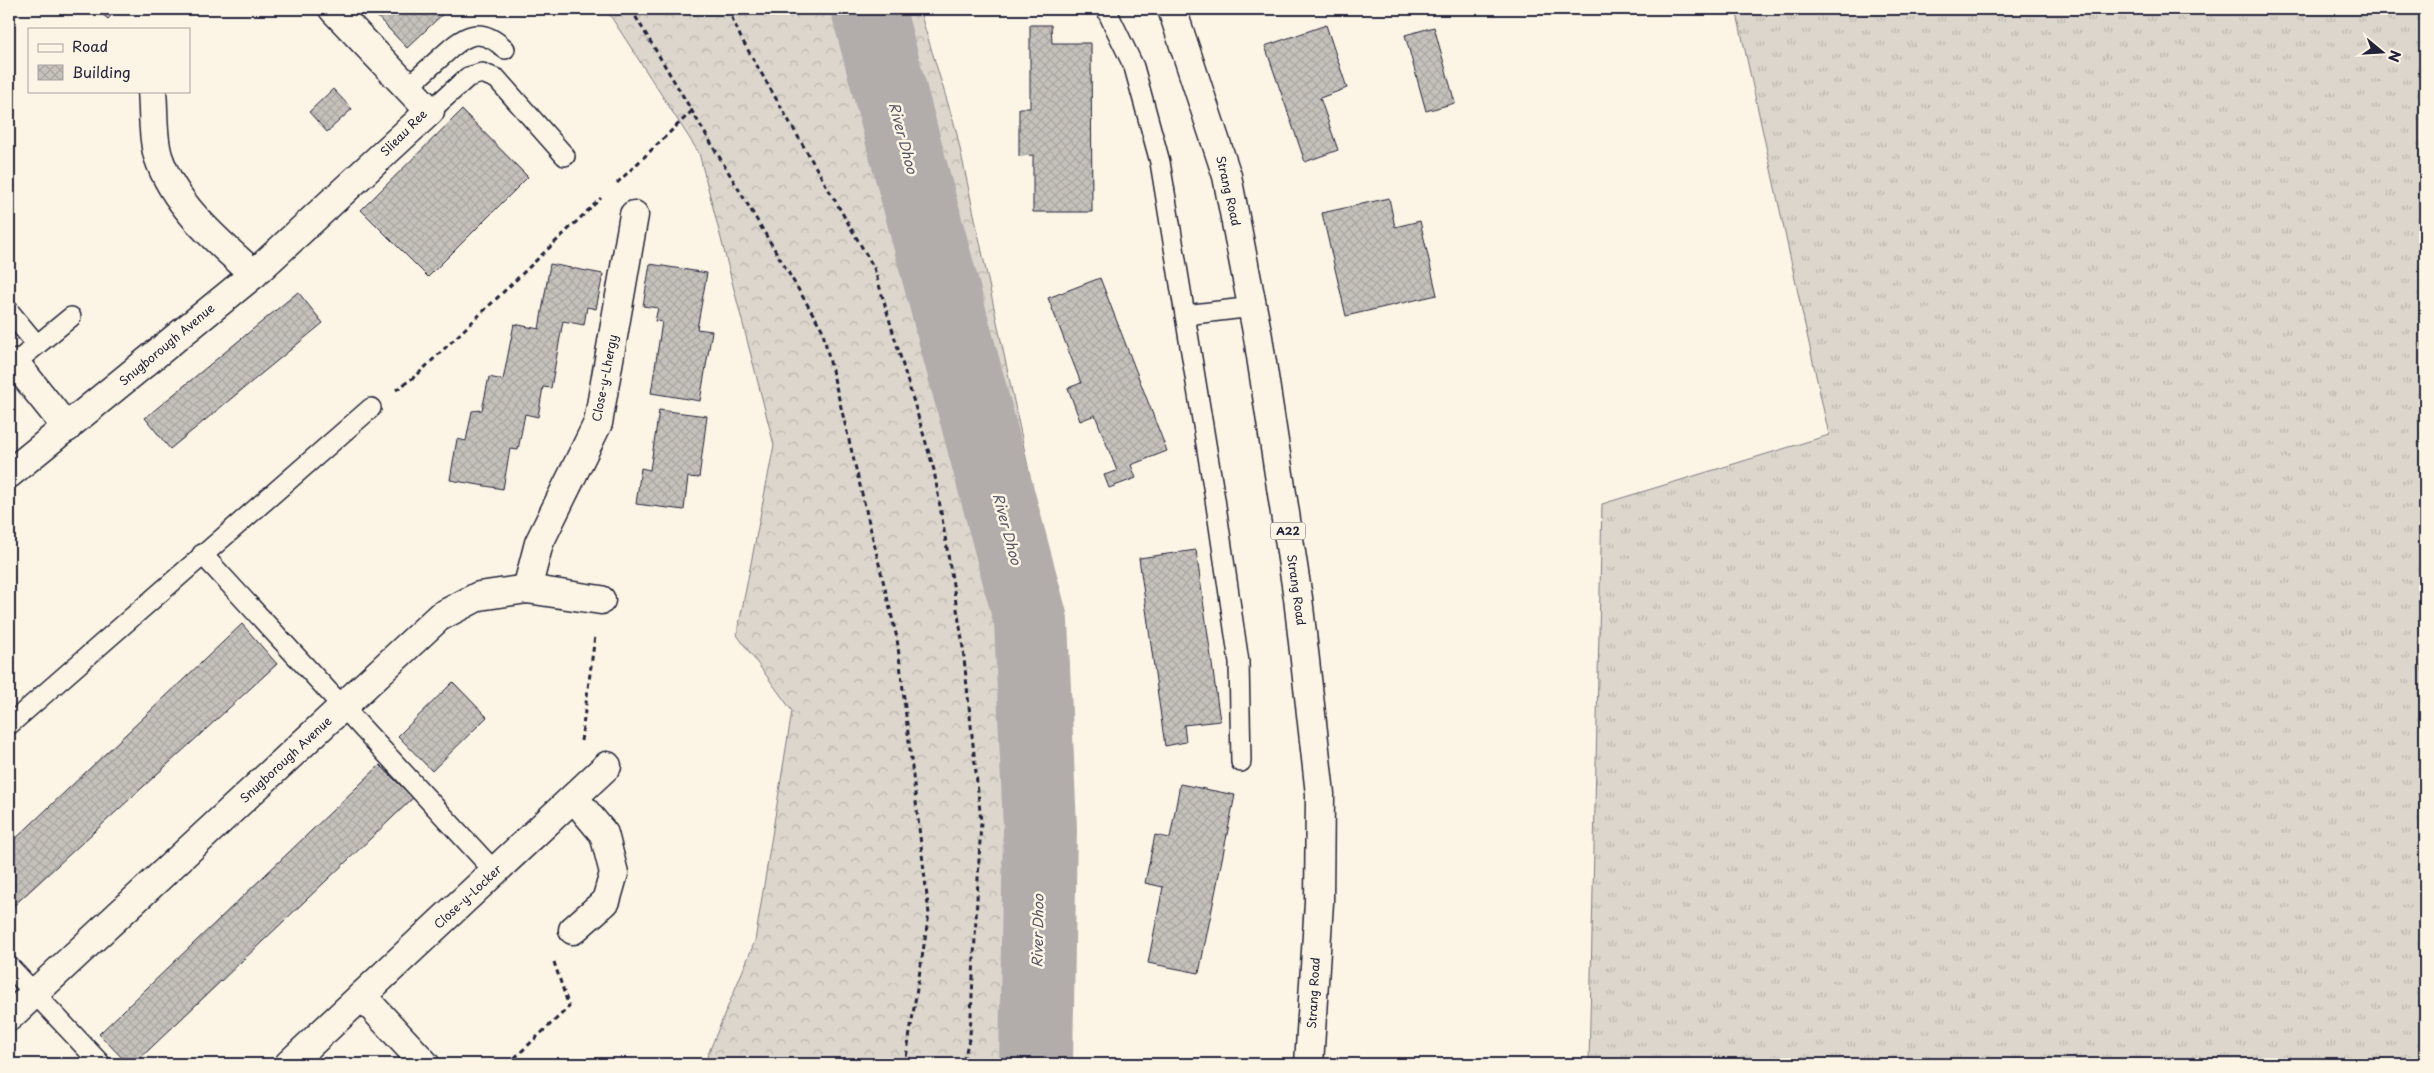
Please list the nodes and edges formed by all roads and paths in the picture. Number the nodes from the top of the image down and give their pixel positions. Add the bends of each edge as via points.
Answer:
1 (333, 9) edge
2 (631, 9) edge
3 (728, 9) edge
4 (1106, 9) edge
5 (1172, 9) edge
6 (505, 49) dead end
7 (408, 87) junction
8 (152, 92) edge
9 (430, 110) junction
10 (692, 111) junction
11 (566, 156) dead end
12 (614, 185) dead end
13 (607, 192) dead end
14 (322, 212) joint
15 (634, 215) dead end
16 (254, 274) junction
17 (1252, 307) junction
18 (9, 311) edge
19 (1185, 315) junction
20 (71, 317) dead end
21 (36, 345) junction
22 (12, 365) edge
23 (371, 408) joint
24 (68, 428) junction
25 (9, 474) edge
26 (202, 554) junction
27 (527, 589) junction
28 (600, 600) joint
29 (342, 708) junction
30 (9, 726) edge
31 (1241, 762) dead end
32 (607, 766) dead end
33 (574, 798) junction
34 (495, 872) junction
35 (574, 930) dead end
36 (552, 951) dead end
37 (9, 966) edge
38 (34, 993) junction
39 (362, 996) junction
40 (9, 1017) edge
41 (101, 1064) edge
42 (289, 1064) edge
43 (425, 1064) edge
44 (508, 1064) edge
45 (905, 1064) edge
46 (963, 1064) edge
47 (1309, 1064) edge

1 - 7 street, Slieau Ree
2 - 10 path
3 - 46 path via 741,38 874,268 934,470 962,639 981,820 970,1035
4 - 19 lane via 1134,67 1160,162
5 - 17 street, Strang Road / A22 via 1227,176
6 - 7 lane via 495,39 476,34 462,38
7 - 9 street, Slieau Ree
8 - 16 street via 158,154 170,184 208,233
9 - 11 lane via 468,77 482,73 497,79
9 - 14 street, Slieau Ree
10 - 12 path
10 - 45 path via 822,329 897,638 929,914
13 - 23 path via 417,375
14 - 16 street, Snugborough Avenue
15 - 27 street, Close-y-Lhergy via 598,423 539,543
16 - 24 street, Snugborough Avenue
17 - 19 lane
17 - 47 street, Strang Road / A22 via 1298,598 1320,794 1319,902
18 - 21 lane
19 - 31 lane via 1240,662
20 - 21 lane
21 - 22 lane
22 - 24 street
23 - 26 lane
24 - 25 street, Snugborough Avenue
26 - 29 lane
26 - 30 lane
27 - 28 street, Snugborough Avenue
27 - 29 street, Snugborough Avenue via 479,596 438,617
28 - 33 path
29 - 34 lane
29 - 38 street, Snugborough Avenue
32 - 33 street, Close-y-Locker
33 - 34 street, Close-y-Locker
33 - 35 street via 604,834 614,872 606,901
34 - 39 street, Close-y-Locker
36 - 44 path via 569,1007
37 - 38 lane
38 - 40 street, Snugborough Avenue
38 - 41 lane
39 - 42 street, Close-y-Locker
39 - 43 street

